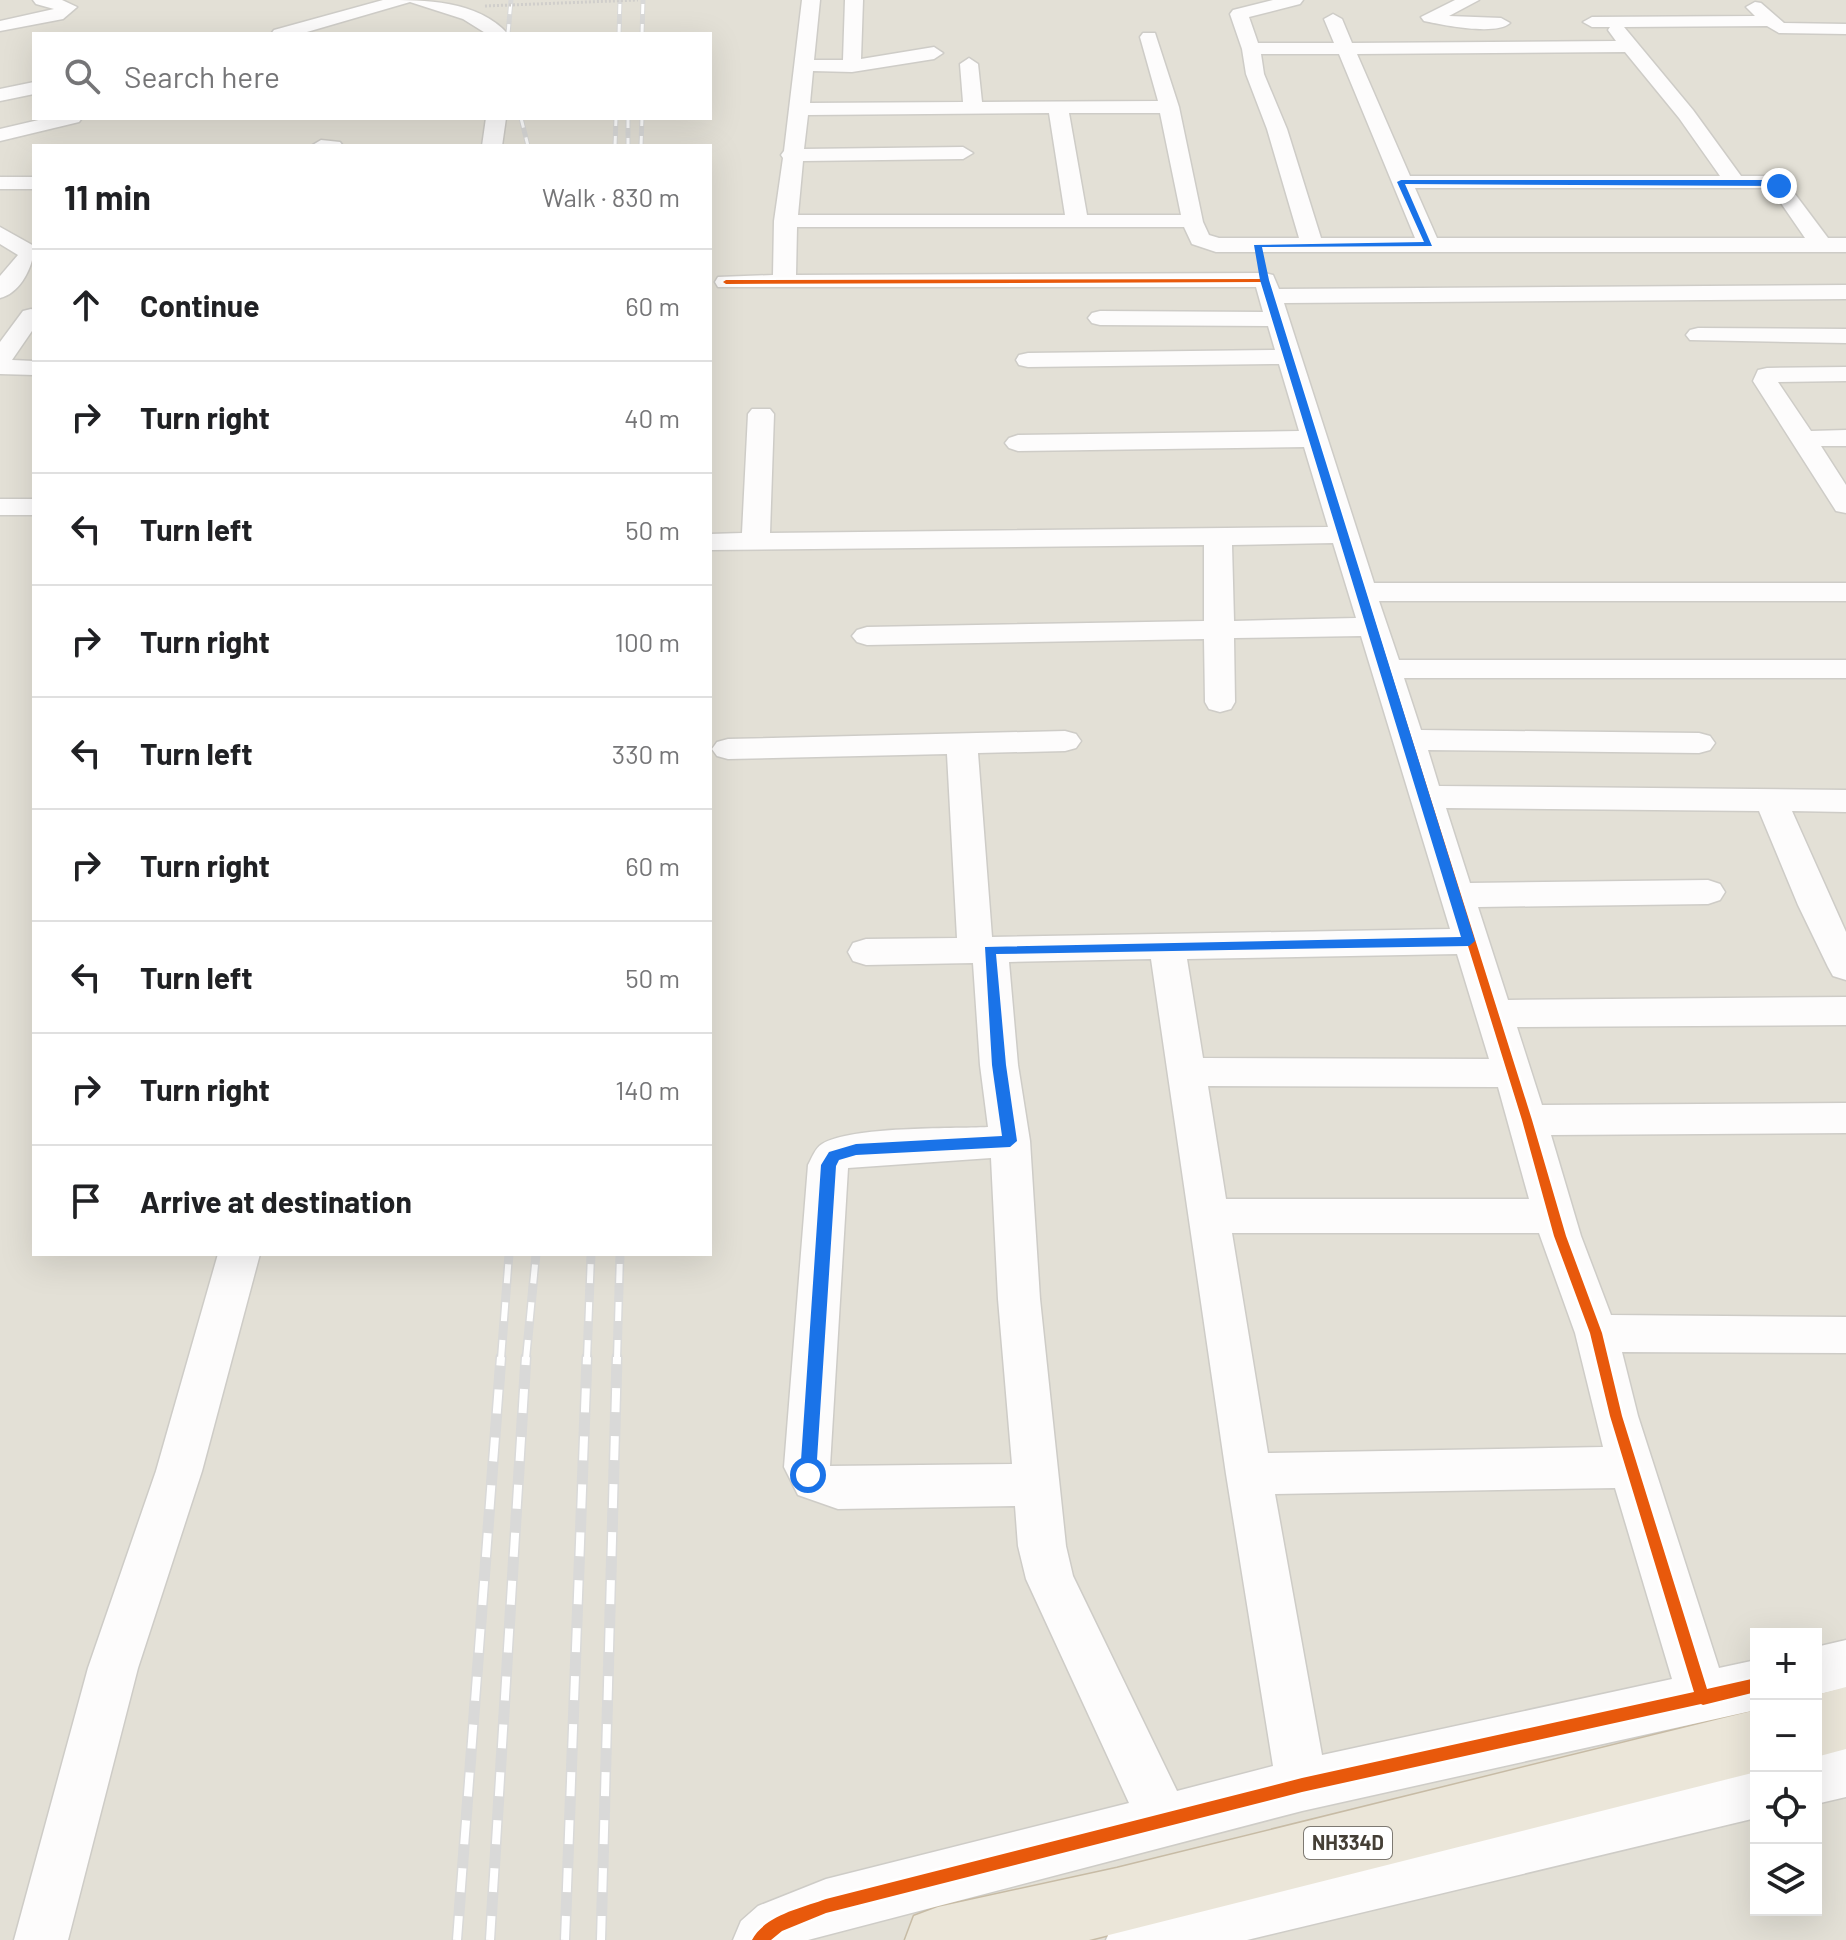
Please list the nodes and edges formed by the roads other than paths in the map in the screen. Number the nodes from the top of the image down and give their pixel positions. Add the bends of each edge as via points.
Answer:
1 (42, 0) edge
2 (402, 0) edge
3 (417, 0) edge
4 (811, 0) edge
5 (854, 0) edge
6 (1294, 0) edge
7 (1470, 0) edge
8 (1759, 10) edge
9 (1802, 10) dead end
10 (1333, 19) dead end
11 (1611, 22) junction
12 (1527, 23) dead end
13 (1570, 23) dead end
14 (0, 26) edge
15 (279, 29) edge
16 (1846, 29) edge
17 (497, 32) edge
18 (1149, 37) dead end
19 (1631, 46) junction
20 (1345, 48) junction
21 (1251, 49) junction
22 (934, 53) dead end
23 (969, 64) dead end
24 (805, 65) junction
25 (852, 66) junction
26 (32, 88) edge
27 (0, 95) edge
28 (1169, 107) junction
29 (973, 108) junction
30 (1058, 108) junction
31 (801, 109) junction
32 (64, 120) edge
33 (496, 120) edge
34 (0, 135) edge
35 (492, 144) edge
36 (963, 153) dead end
37 (791, 155) junction
38 (1401, 182) junction
39 (1735, 182) junction
40 (0, 183) edge
41 (32, 183) edge
42 (785, 221) junction
43 (1077, 221) junction
44 (1193, 222) junction
45 (0, 234) edge
46 (1258, 245) junction
47 (1312, 245) junction
48 (1402, 245) junction
49 (1429, 245) junction
50 (1846, 245) edge
51 (1822, 246) junction
52 (28, 268) edge
53 (726, 282) dead end
54 (784, 282) junction
55 (0, 291) edge
56 (1846, 292) edge
57 (1425, 295) junction
58 (1271, 298) junction
59 (0, 315) edge
60 (32, 316) edge
61 (1100, 318) dead end
62 (1698, 335) dead end
63 (1846, 336) edge
64 (1288, 357) junction
65 (0, 359) edge
66 (1028, 360) dead end
67 (0, 367) edge
68 (32, 368) edge
69 (1846, 374) edge
70 (761, 414) dead end
71 (1846, 438) edge
72 (1314, 439) junction
73 (1806, 439) junction
74 (1018, 443) dead end
75 (1846, 505) edge
76 (0, 507) edge
77 (32, 507) edge
78 (1344, 535) junction
79 (1218, 537) junction
80 (756, 541) junction
81 (712, 542) edge
82 (1361, 592) junction
83 (1846, 592) edge
84 (1372, 627) junction
85 (1220, 630) junction
86 (867, 636) dead end
87 (1385, 669) junction
88 (1846, 669) edge
89 (1220, 702) dead end
90 (1407, 740) junction
91 (1065, 741) dead end
92 (1699, 743) dead end
93 (962, 744) junction
94 (728, 749) dead end
95 (1425, 797) junction
96 (1771, 800) junction
97 (1846, 801) edge
98 (1708, 892) dead end
99 (1455, 895) junction
100 (1469, 941) junction
101 (1167, 947) junction
102 (982, 950) junction
103 (866, 952) dead end
104 (1846, 967) edge
105 (1846, 1011) edge
106 (1492, 1014) junction
107 (1186, 1072) junction
108 (1510, 1073) junction
109 (1846, 1118) edge
110 (1527, 1120) junction
111 (1010, 1141) junction
112 (1208, 1216) junction
113 (1554, 1216) junction
114 (238, 1256) edge
115 (1596, 1333) junction
116 (1846, 1335) edge
117 (1631, 1467) junction
118 (1249, 1474) junction
119 (1036, 1485) junction
120 (1846, 1664) edge
121 (1822, 1670) edge
122 (1750, 1686) edge
123 (1703, 1698) junction
124 (1846, 1718) edge
125 (1822, 1724) edge
126 (1750, 1743) edge
127 (1846, 1771) edge
128 (1822, 1777) edge
129 (1302, 1785) junction
130 (1750, 1793) edge
131 (1164, 1820) junction
132 (41, 1940) edge
133 (760, 1940) edge
134 (938, 1940) edge
135 (1133, 1940) edge

1 - 14 street via 68,7 57,15
2 - 15 street
3 - 17 street via 469,15
4 - 24 street
5 - 25 street
6 - 21 street via 1239,14
7 - 12 street via 1430,17
8 - 9 street
8 - 11 street
8 - 16 street via 1785,29
10 - 20 street
11 - 13 street
11 - 19 street
18 - 28 street
19 - 20 street
19 - 39 street
20 - 21 street
20 - 38 street
21 - 47 street
22 - 25 street
23 - 29 street
24 - 25 street
24 - 31 street
26 - 27 street
28 - 30 street
28 - 44 street
29 - 30 street
29 - 31 street
30 - 43 street
31 - 37 street
32 - 34 street
33 - 35 street
36 - 37 street
37 - 42 street
38 - 39 street
38 - 49 street
39 - 51 street via 1775,183
40 - 41 street
42 - 43 street
42 - 54 street
43 - 44 street
44 - 46 street via 1208,244
45 - 52 street via 28,252
46 - 47 street
46 - 58 street
47 - 48 street
48 - 49 street
48 - 57 street
49 - 51 street
50 - 51 street
52 - 55 street
53 - 54 street
54 - 58 street
56 - 57 street
57 - 58 street
58 - 61 street
58 - 64 street
59 - 60 street
60 - 65 street
62 - 63 street
64 - 66 street
64 - 72 street
67 - 68 street
69 - 73 street via 1767,375 1765,381
70 - 80 street
71 - 73 street
72 - 74 street
72 - 78 street
73 - 75 street
76 - 77 street
78 - 79 street
78 - 82 street
79 - 80 street
79 - 85 street
80 - 81 street
82 - 83 street
82 - 84 street
84 - 85 street
84 - 87 street
85 - 86 street
85 - 89 street
87 - 88 street
87 - 90 street
90 - 92 street
90 - 95 street
91 - 93 street
93 - 94 street
93 - 102 street
95 - 96 street
95 - 99 street
96 - 97 street
96 - 104 street
98 - 99 street
99 - 100 street
100 - 101 street
100 - 106 street
101 - 102 street
101 - 107 street
102 - 103 street
102 - 111 street
105 - 106 street
106 - 108 street
107 - 108 street
107 - 112 street
108 - 110 street
109 - 110 street
110 - 113 street
111 - 119 street
111 - 119 street via 856,1150 834,1156 828,1165 807,1467 812,1480 838,1488
112 - 113 street
112 - 118 street
113 - 115 street
114 - 132 street via 179,1471 113,1668
115 - 116 street
115 - 117 street
117 - 118 street
117 - 123 street
118 - 129 street
119 - 131 street via 1050,1579
120 - 121 street
122 - 123 street
123 - 129 street
124 - 125 highway
126 - 134 highway, NH334D via 1117,1901
127 - 128 street
129 - 131 street
130 - 135 street
131 - 133 street via 826,1906 777,1925

